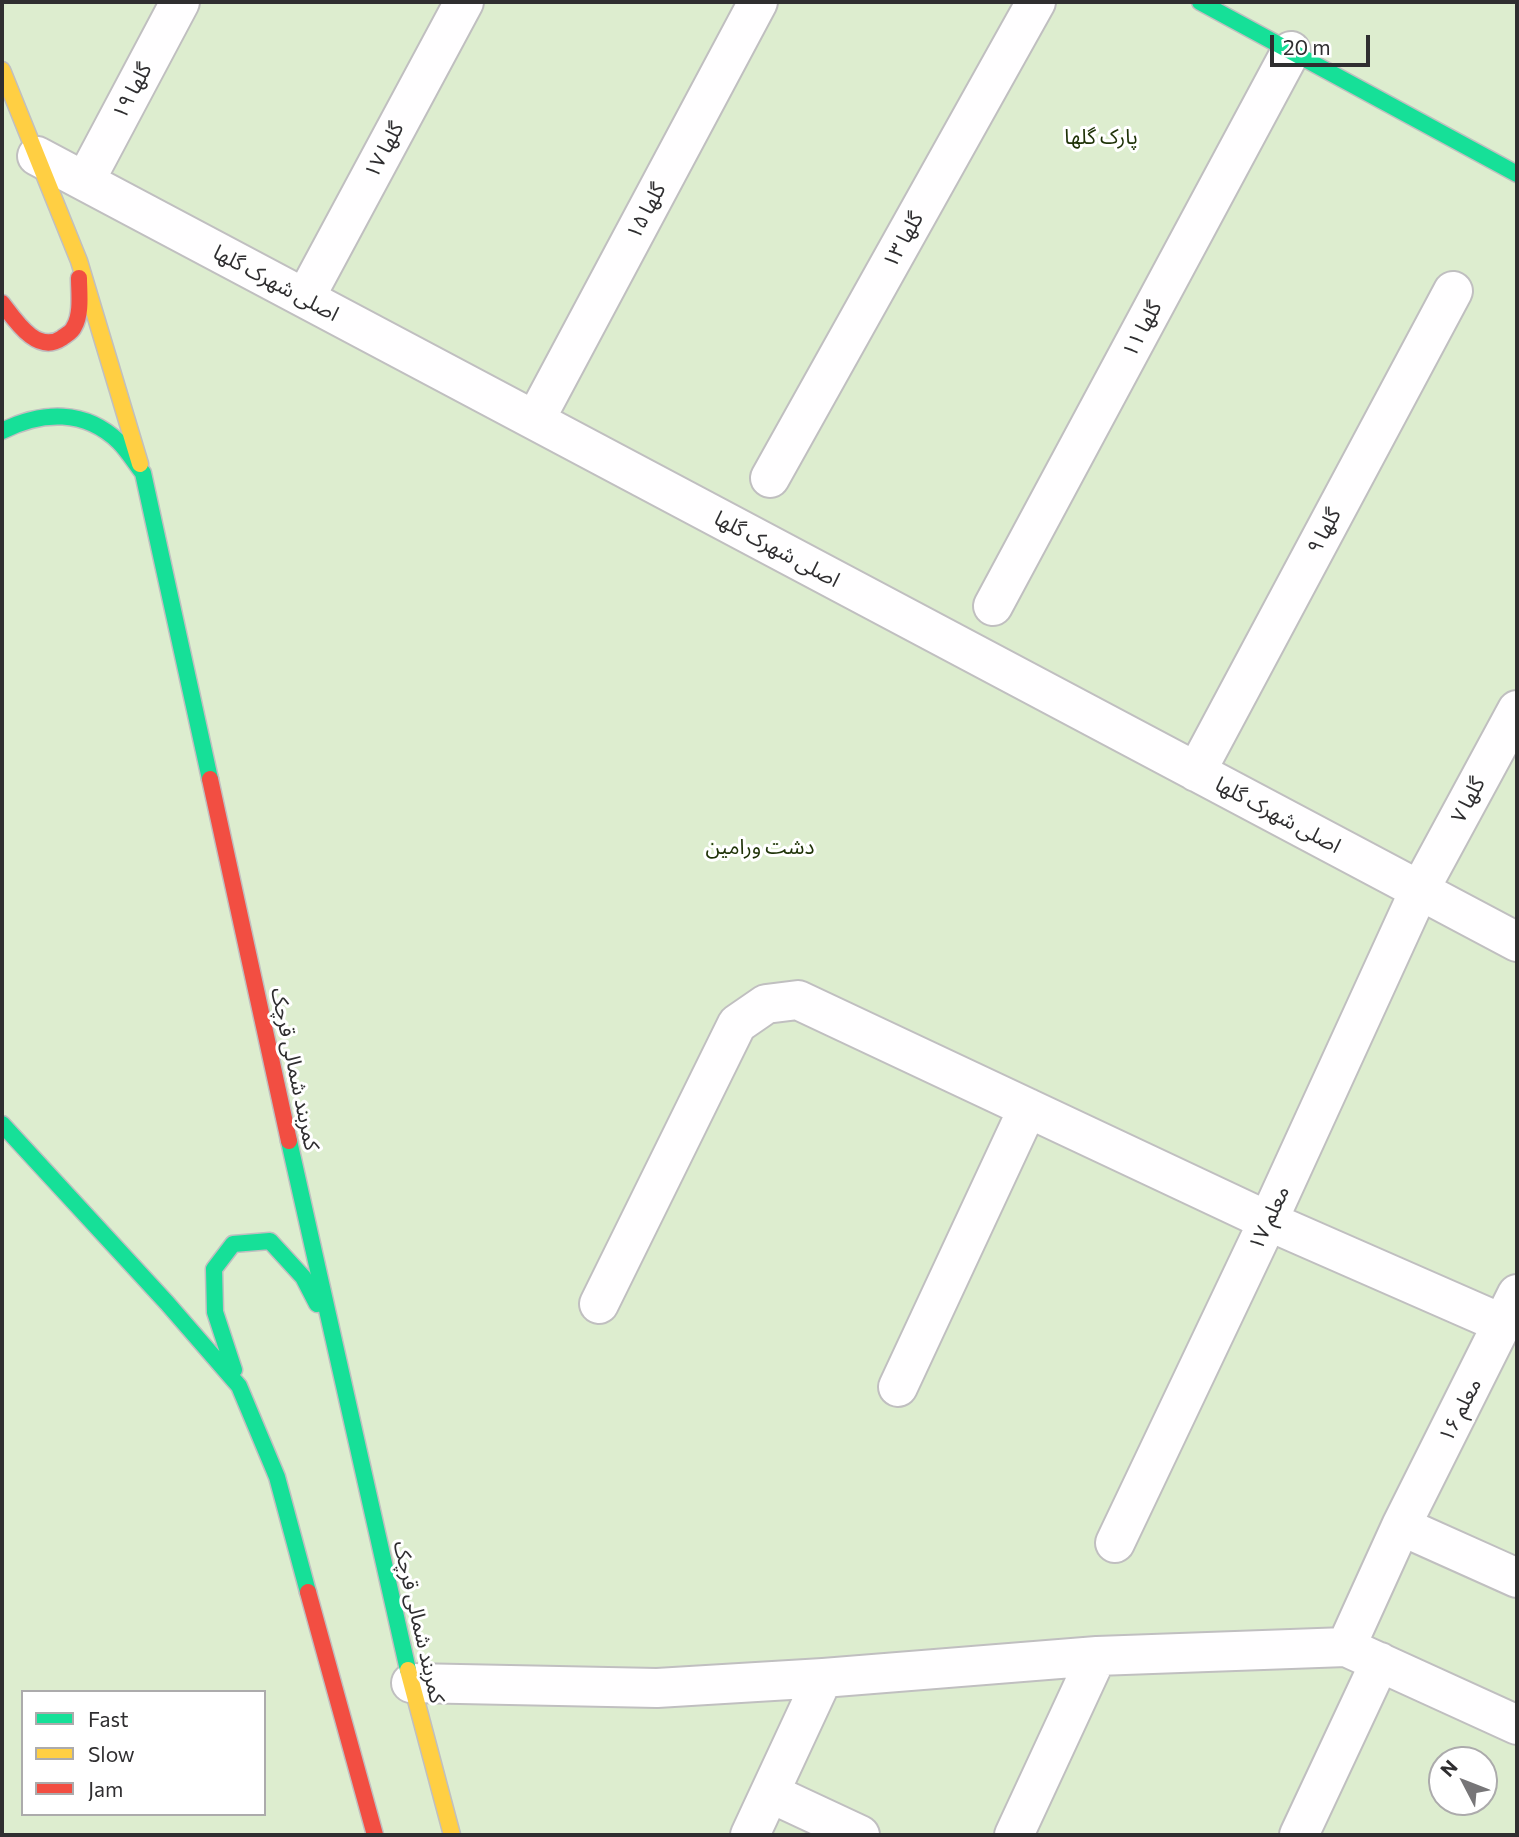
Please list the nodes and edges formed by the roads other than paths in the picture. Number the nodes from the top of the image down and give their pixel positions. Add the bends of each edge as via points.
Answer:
1 (180, 2) edge
2 (464, 2) edge
3 (758, 2) edge
4 (1036, 2) edge
5 (1200, 2) edge
6 (1291, 51) junction
7 (2, 70) edge
8 (37, 156) junction
9 (1517, 174) edge
10 (85, 181) junction
11 (79, 261) junction
12 (1453, 291) dead end
13 (305, 298) junction
14 (2, 303) edge
15 (534, 420) junction
16 (2, 430) edge
17 (143, 473) junction
18 (770, 478) dead end
19 (993, 606) dead end
20 (1517, 710) edge
21 (1196, 772) junction
22 (1419, 891) junction
23 (1517, 942) edge
24 (1028, 1108) junction
25 (2, 1124) edge
26 (1268, 1221) junction
27 (599, 1304) dead end
28 (1510, 1309) edge
29 (331, 1331) junction
30 (239, 1386) junction
31 (898, 1387) dead end
32 (1401, 1525) junction
33 (1115, 1543) dead end
34 (1517, 1578) edge
35 (1346, 1647) junction
36 (1097, 1656) junction
37 (1380, 1662) junction
38 (823, 1678) junction
39 (411, 1683) junction
40 (1517, 1725) edge
41 (769, 1793) junction
42 (375, 1835) edge
43 (453, 1835) edge
44 (750, 1835) edge
45 (860, 1835) edge
46 (1014, 1835) edge
47 (1299, 1835) edge

1 - 10 street, گلها ۱۹
2 - 13 street, گلها ۱۷
3 - 15 street, گلها ۱۵
4 - 18 street, گلها ۱۳
5 - 6 main road
6 - 9 main road
6 - 19 street, گلها ۱۱
7 - 8 main road
8 - 10 street, اصلی شهرک گلها
8 - 11 main road
10 - 13 street, اصلی شهرک گلها
11 - 14 main road via 74,328 59,342 43,344 26,333
11 - 17 main road
12 - 21 street, گلها ۹
13 - 15 street, اصلی شهرک گلها
15 - 21 street, اصلی شهرک گلها
16 - 17 main road, کمربند شمالی قرچک via 58,413 87,420 118,441
17 - 29 main road, کمربند شمالی قرچک
20 - 22 street, گلها ۷
21 - 22 street, اصلی شهرک گلها
22 - 23 street, اصلی شهرک گلها
22 - 26 street, معلم ۱۷
24 - 26 street
24 - 27 street via 798,1000 766,1004 737,1024
24 - 31 street
25 - 30 main road
26 - 28 street
26 - 33 street, معلم ۱۷
28 - 32 street, معلم ۱۶
29 - 30 main road via 303,1277 270,1241 233,1244 214,1269 215,1312
29 - 39 main road, کمربند شمالی قرچک
30 - 42 main road via 277,1477
32 - 34 street
32 - 35 street, معلم ۱۶
35 - 36 street
35 - 37 street
36 - 38 street
36 - 46 street
37 - 40 street
37 - 47 street
38 - 39 street via 657,1688
38 - 41 street
39 - 43 main road, کمربند شمالی قرچک
41 - 44 street
41 - 45 street

